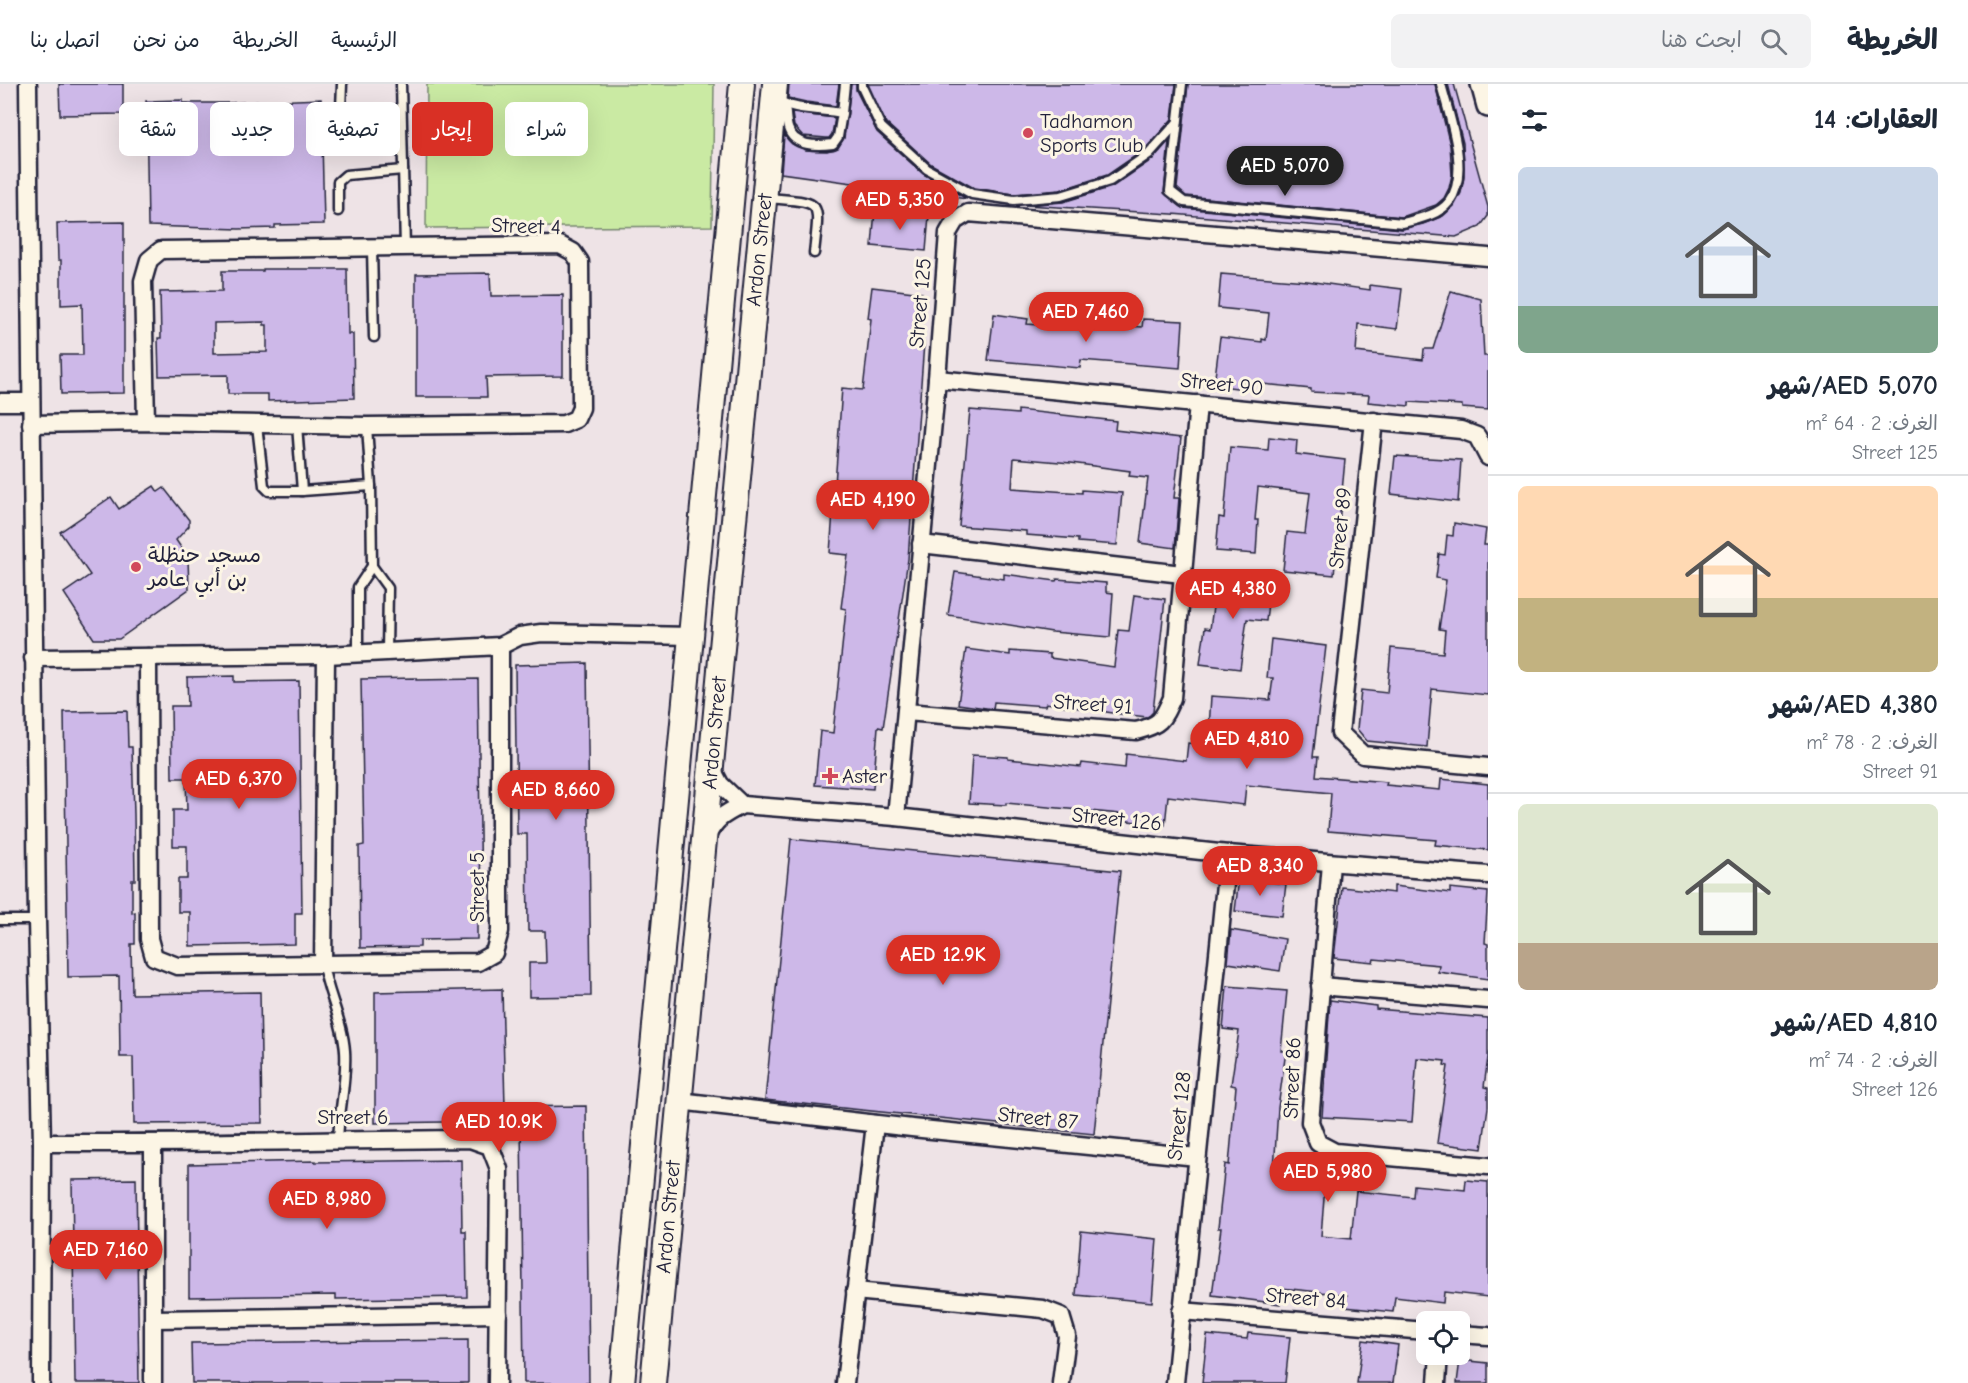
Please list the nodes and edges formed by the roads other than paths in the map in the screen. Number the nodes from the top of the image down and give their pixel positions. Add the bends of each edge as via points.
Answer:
1 (28, 84) edge
2 (342, 84) edge
3 (402, 84) edge
4 (742, 84) edge
5 (845, 84) edge
6 (862, 84) edge
7 (1182, 84) edge
8 (1441, 84) edge
9 (1482, 84) edge
10 (778, 93) edge
11 (341, 102) edge
12 (1488, 106) edge
13 (842, 113) junction
14 (1177, 123) junction
15 (403, 170) junction
16 (764, 197) junction
17 (338, 211) dead end
18 (372, 248) junction
19 (405, 248) junction
20 (814, 254) dead end
21 (1488, 257) edge
22 (720, 307) junction
23 (753, 308) junction
24 (374, 337) dead end
25 (937, 379) junction
26 (0, 392) edge
27 (31, 397) junction
28 (0, 402) edge
29 (1198, 404) junction
30 (1374, 421) junction
31 (146, 422) junction
32 (31, 424) junction
33 (257, 425) junction
34 (297, 425) junction
35 (367, 426) junction
36 (1488, 457) edge
37 (371, 486) junction
38 (302, 491) junction
39 (921, 544) junction
40 (372, 566) junction
41 (1182, 574) junction
42 (692, 636) junction
43 (500, 646) junction
44 (387, 652) junction
45 (358, 653) junction
46 (326, 655) junction
47 (148, 657) junction
48 (33, 658) junction
49 (906, 712) junction
50 (710, 766) junction
51 (1488, 767) edge
52 (742, 805) junction
53 (896, 818) junction
54 (705, 842) junction
55 (1228, 854) junction
56 (1331, 863) junction
57 (1488, 875) edge
58 (37, 920) junction
59 (0, 921) edge
60 (323, 966) junction
61 (1320, 986) junction
62 (1488, 1000) edge
63 (679, 1101) junction
64 (875, 1124) junction
65 (338, 1140) junction
66 (42, 1143) junction
67 (153, 1144) junction
68 (1197, 1157) junction
69 (1488, 1166) edge
70 (634, 1252) junction
71 (855, 1291) junction
72 (1181, 1311) junction
73 (498, 1314) junction
74 (153, 1319) junction
75 (1416, 1330) edge
76 (1470, 1335) edge
77 (1488, 1336) edge
78 (1438, 1365) edge
79 (41, 1383) edge
80 (153, 1383) edge
81 (497, 1383) edge
82 (622, 1383) edge
83 (638, 1383) edge
84 (653, 1383) edge
85 (845, 1383) edge
86 (1061, 1383) edge
87 (1174, 1383) edge
88 (1437, 1383) edge

1 - 27 street
2 - 11 lane
3 - 15 lane
4 - 22 main road, Ardon Street
5 - 13 lane
6 - 14 lane via 881,128 927,169 972,194 1014,200 1061,196 1110,181 1149,154
7 - 14 lane
8 - 14 lane via 1457,147 1459,176 1449,202 1429,216 1403,223 1184,202 1170,191
9 - 12 street
10 - 13 lane
10 - 13 lane via 788,129 808,145 833,144
10 - 16 main road, Ardon Street
15 - 17 lane via 346,175 338,182
15 - 19 lane
16 - 20 lane via 815,206 819,214
16 - 23 main road, Ardon Street
18 - 19 street, Street 4
18 - 24 lane
18 - 31 street, Street 4 via 161,250 149,260 143,281
19 - 35 street, Street 4 via 560,245 573,252 580,262 581,408 576,419 564,424
21 - 25 street, Street 125 via 968,213 955,221 948,233
22 - 23 main road via 725,299 740,294
22 - 42 main road, Ardon Street
23 - 50 main road, Ardon Street
25 - 29 street, Street 90
25 - 39 street, Street 125
26 - 27 street
27 - 28 street
27 - 32 street
29 - 30 street, Street 90
29 - 41 street, Street 91
30 - 36 street, Street 90 via 1461,429 1477,436
30 - 51 street, Street 89 via 1340,733 1363,755
31 - 32 street, Street 4
31 - 33 street, Street 4
32 - 48 street
33 - 34 street, Street 4
33 - 38 lane via 264,486 269,491
34 - 35 street, Street 4
34 - 38 lane
35 - 37 lane
37 - 38 lane
37 - 40 lane
39 - 41 street
39 - 49 street, Street 125
40 - 44 lane via 388,588
40 - 45 lane via 358,587
41 - 49 street, Street 91 via 1172,698 1162,720 1151,727 1136,730
42 - 43 street via 541,633 520,636
42 - 70 main road, Ardon Street
43 - 44 street
43 - 60 street, Street 5 via 500,931 494,953 478,962
44 - 45 street
45 - 46 street
46 - 47 street
46 - 60 street
47 - 48 street
47 - 60 street, Street 5 via 149,939 154,957 177,966
48 - 58 street
49 - 53 street, Street 125
50 - 52 street via 720,784
50 - 54 main road, Ardon Street
52 - 53 street, Street 126
52 - 54 street via 713,824
53 - 55 street, Street 126
54 - 63 main road, Ardon Street
55 - 56 street, Street 126
55 - 68 street, Street 128
56 - 57 street, Street 126
56 - 61 street, Street 86
58 - 59 lane
58 - 66 street
60 - 65 lane via 345,1049
61 - 62 street
61 - 69 street, Street 86 via 1310,1122 1317,1143 1335,1152
63 - 64 street, Street 87
63 - 84 main road, Ardon Street
64 - 68 street, Street 87
64 - 71 street
65 - 67 street, Street 6
65 - 73 street, Street 6 via 470,1138 490,1146 499,1169
66 - 67 street, Street 6
66 - 79 street
67 - 74 street
68 - 72 street, Street 128
70 - 82 main road, Ardon Street
70 - 83 main road via 644,1297
71 - 85 street
71 - 86 street via 1043,1309 1061,1316 1067,1336
72 - 75 street, Street 84
72 - 87 street, Street 128
73 - 74 street
73 - 81 street, Street 6
74 - 80 street
76 - 77 street
78 - 88 street

